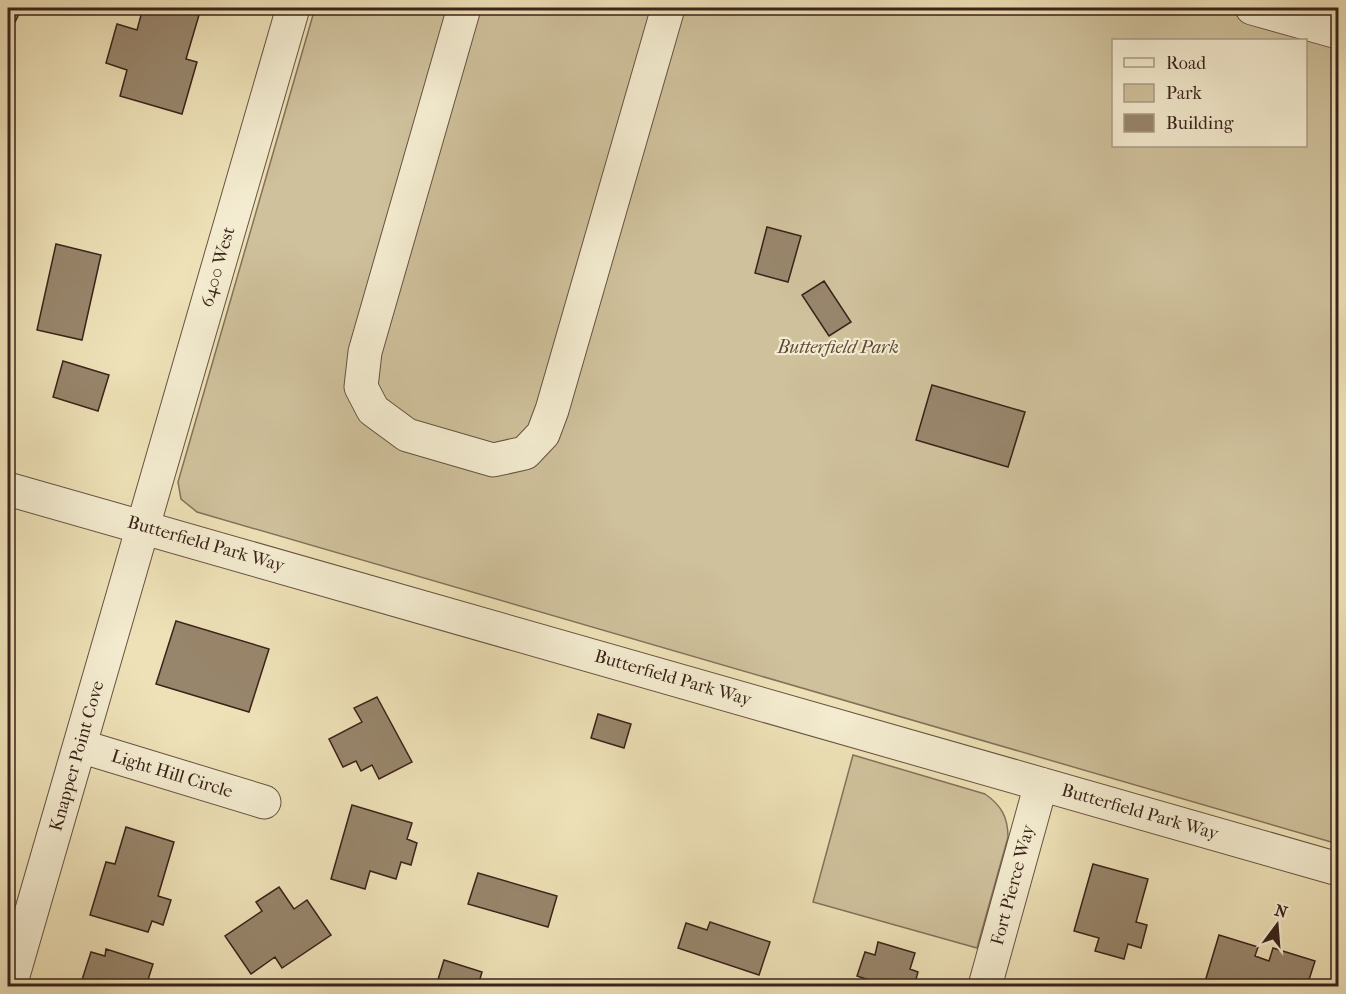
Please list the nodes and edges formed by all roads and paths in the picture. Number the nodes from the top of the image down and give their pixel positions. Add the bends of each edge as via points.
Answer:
1 (293, 8) edge
2 (464, 8) edge
3 (668, 8) edge
4 (1252, 8) edge
5 (1338, 32) edge
6 (8, 489) edge
7 (143, 526) junction
8 (80, 746) junction
9 (1041, 784) junction
10 (264, 802) dead end
11 (1336, 860) edge
12 (10, 987) edge
13 (985, 987) edge

1 - 7 street, 6400 West
2 - 3 street via 365,352 361,387 373,410 408,435 493,460 525,453 543,434 552,411
4 - 5 street
6 - 7 street, Butterfield Park Way
7 - 8 street, Knapper Point Cove
7 - 9 street, Butterfield Park Way
8 - 10 street, Light Hill Circle
8 - 12 street, Knapper Point Cove
9 - 11 street, Butterfield Park Way
9 - 13 street, Fort Pierce Way

